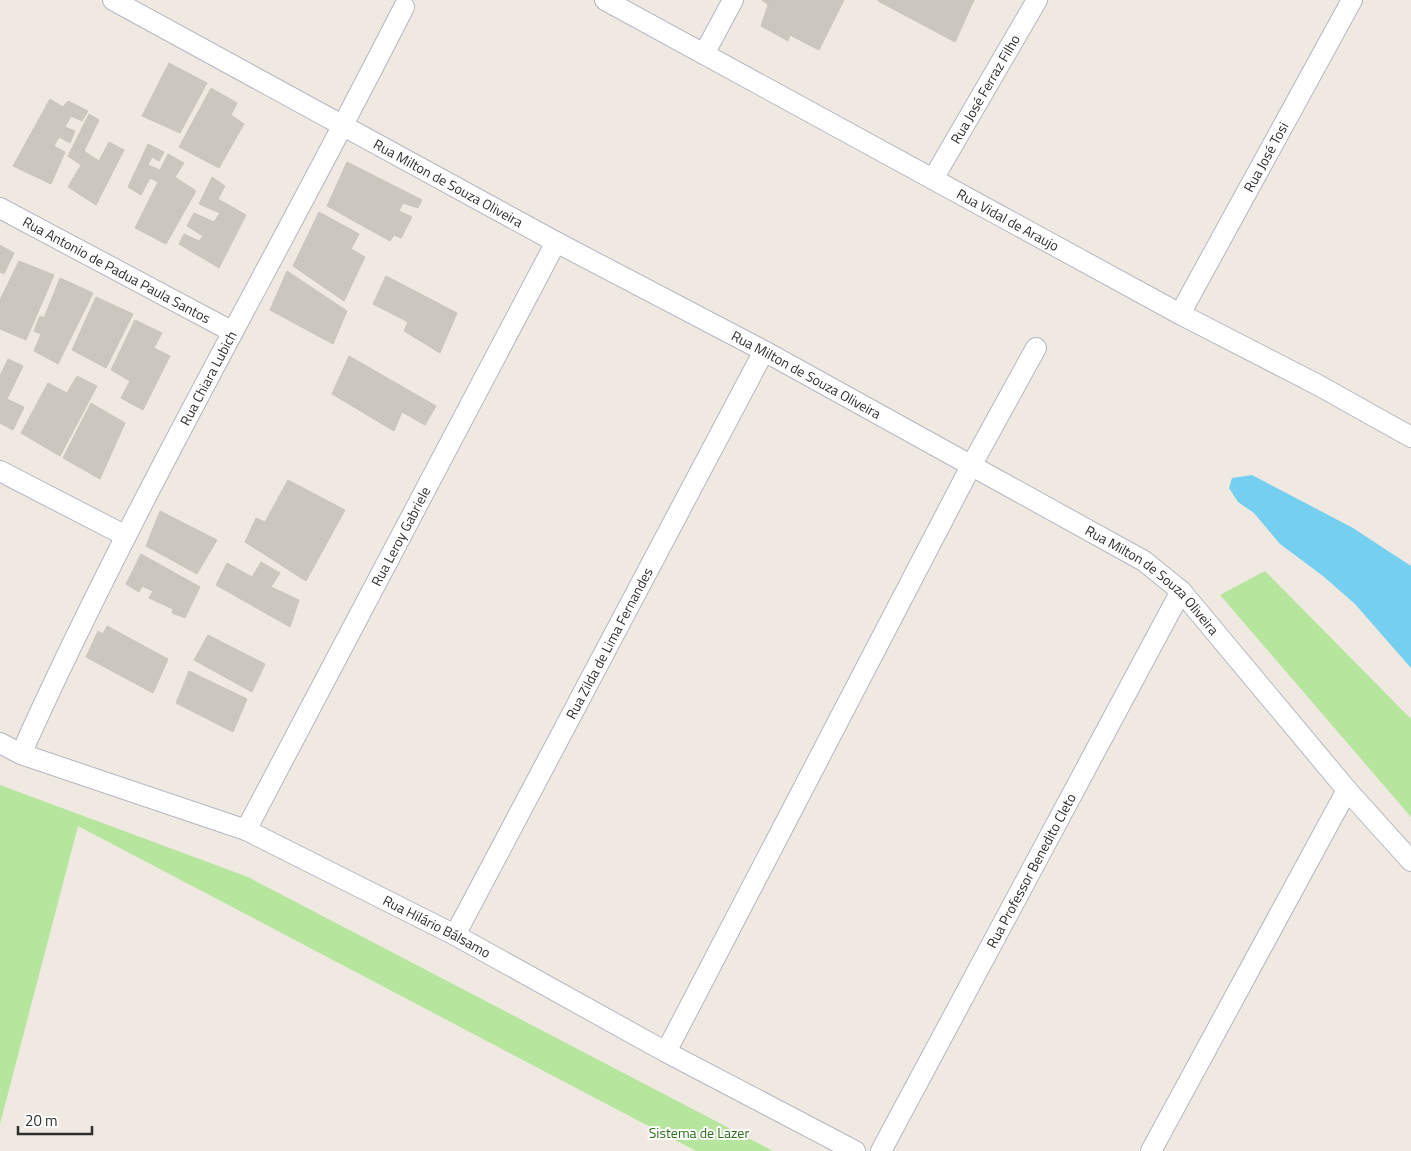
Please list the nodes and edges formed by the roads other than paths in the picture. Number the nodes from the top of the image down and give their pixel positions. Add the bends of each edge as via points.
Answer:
1 (113, 0) edge
2 (605, 0) edge
3 (733, 0) edge
4 (1036, 0) edge
5 (1352, 0) edge
6 (404, 6) dead end
7 (704, 54) junction
8 (344, 125) junction
9 (934, 179) junction
10 (0, 208) edge
11 (556, 242) junction
12 (1180, 314) junction
13 (233, 332) junction
14 (1036, 348) dead end
15 (764, 351) junction
16 (1411, 438) edge
17 (971, 466) junction
18 (0, 471) edge
19 (126, 536) junction
20 (1181, 591) junction
21 (0, 743) edge
22 (22, 754) junction
23 (1347, 790) junction
24 (246, 830) junction
25 (1411, 861) edge
26 (455, 935) junction
27 (666, 1052) junction
28 (855, 1151) edge
29 (881, 1151) edge
30 (1151, 1151) edge

1 - 8 street, Rua Milton de Souza Oliveira
2 - 7 street, Rua Vidal de Araujo
3 - 7 street
4 - 9 street, Rua José Ferraz Filho
5 - 12 street, Rua José Tosi
6 - 8 street, Rua Chiara Lubich
7 - 9 street, Rua Vidal de Araujo
8 - 11 street, Rua Milton de Souza Oliveira
8 - 13 street, Rua Chiara Lubich
9 - 12 street, Rua Vidal de Araujo
10 - 13 street, Rua Antonio de Padua Paula Santos
11 - 15 street, Rua Milton de Souza Oliveira
11 - 24 street, Rua Leroy Gabriele
12 - 16 street, Rua Vidal de Araujo via 1318,385
13 - 19 street, Rua Chiara Lubich
14 - 17 street
15 - 17 street, Rua Milton de Souza Oliveira
15 - 26 street, Rua Zilda de Lima Fernandes
17 - 20 street, Rua Milton de Souza Oliveira via 1144,561
17 - 27 street
18 - 19 street
19 - 22 street, Rua Chiara Lubich
20 - 23 street, Rua Milton de Souza Oliveira
20 - 29 street, Rua Professor Benedito Cleto
21 - 22 street, Rua Hilário Bálsamo
22 - 24 street, Rua Hilário Bálsamo
23 - 25 street, Rua Milton de Souza Oliveira
23 - 30 street
24 - 26 street, Rua Hilário Bálsamo
26 - 27 street, Rua Hilário Bálsamo
27 - 28 street, Rua Hilário Bálsamo

